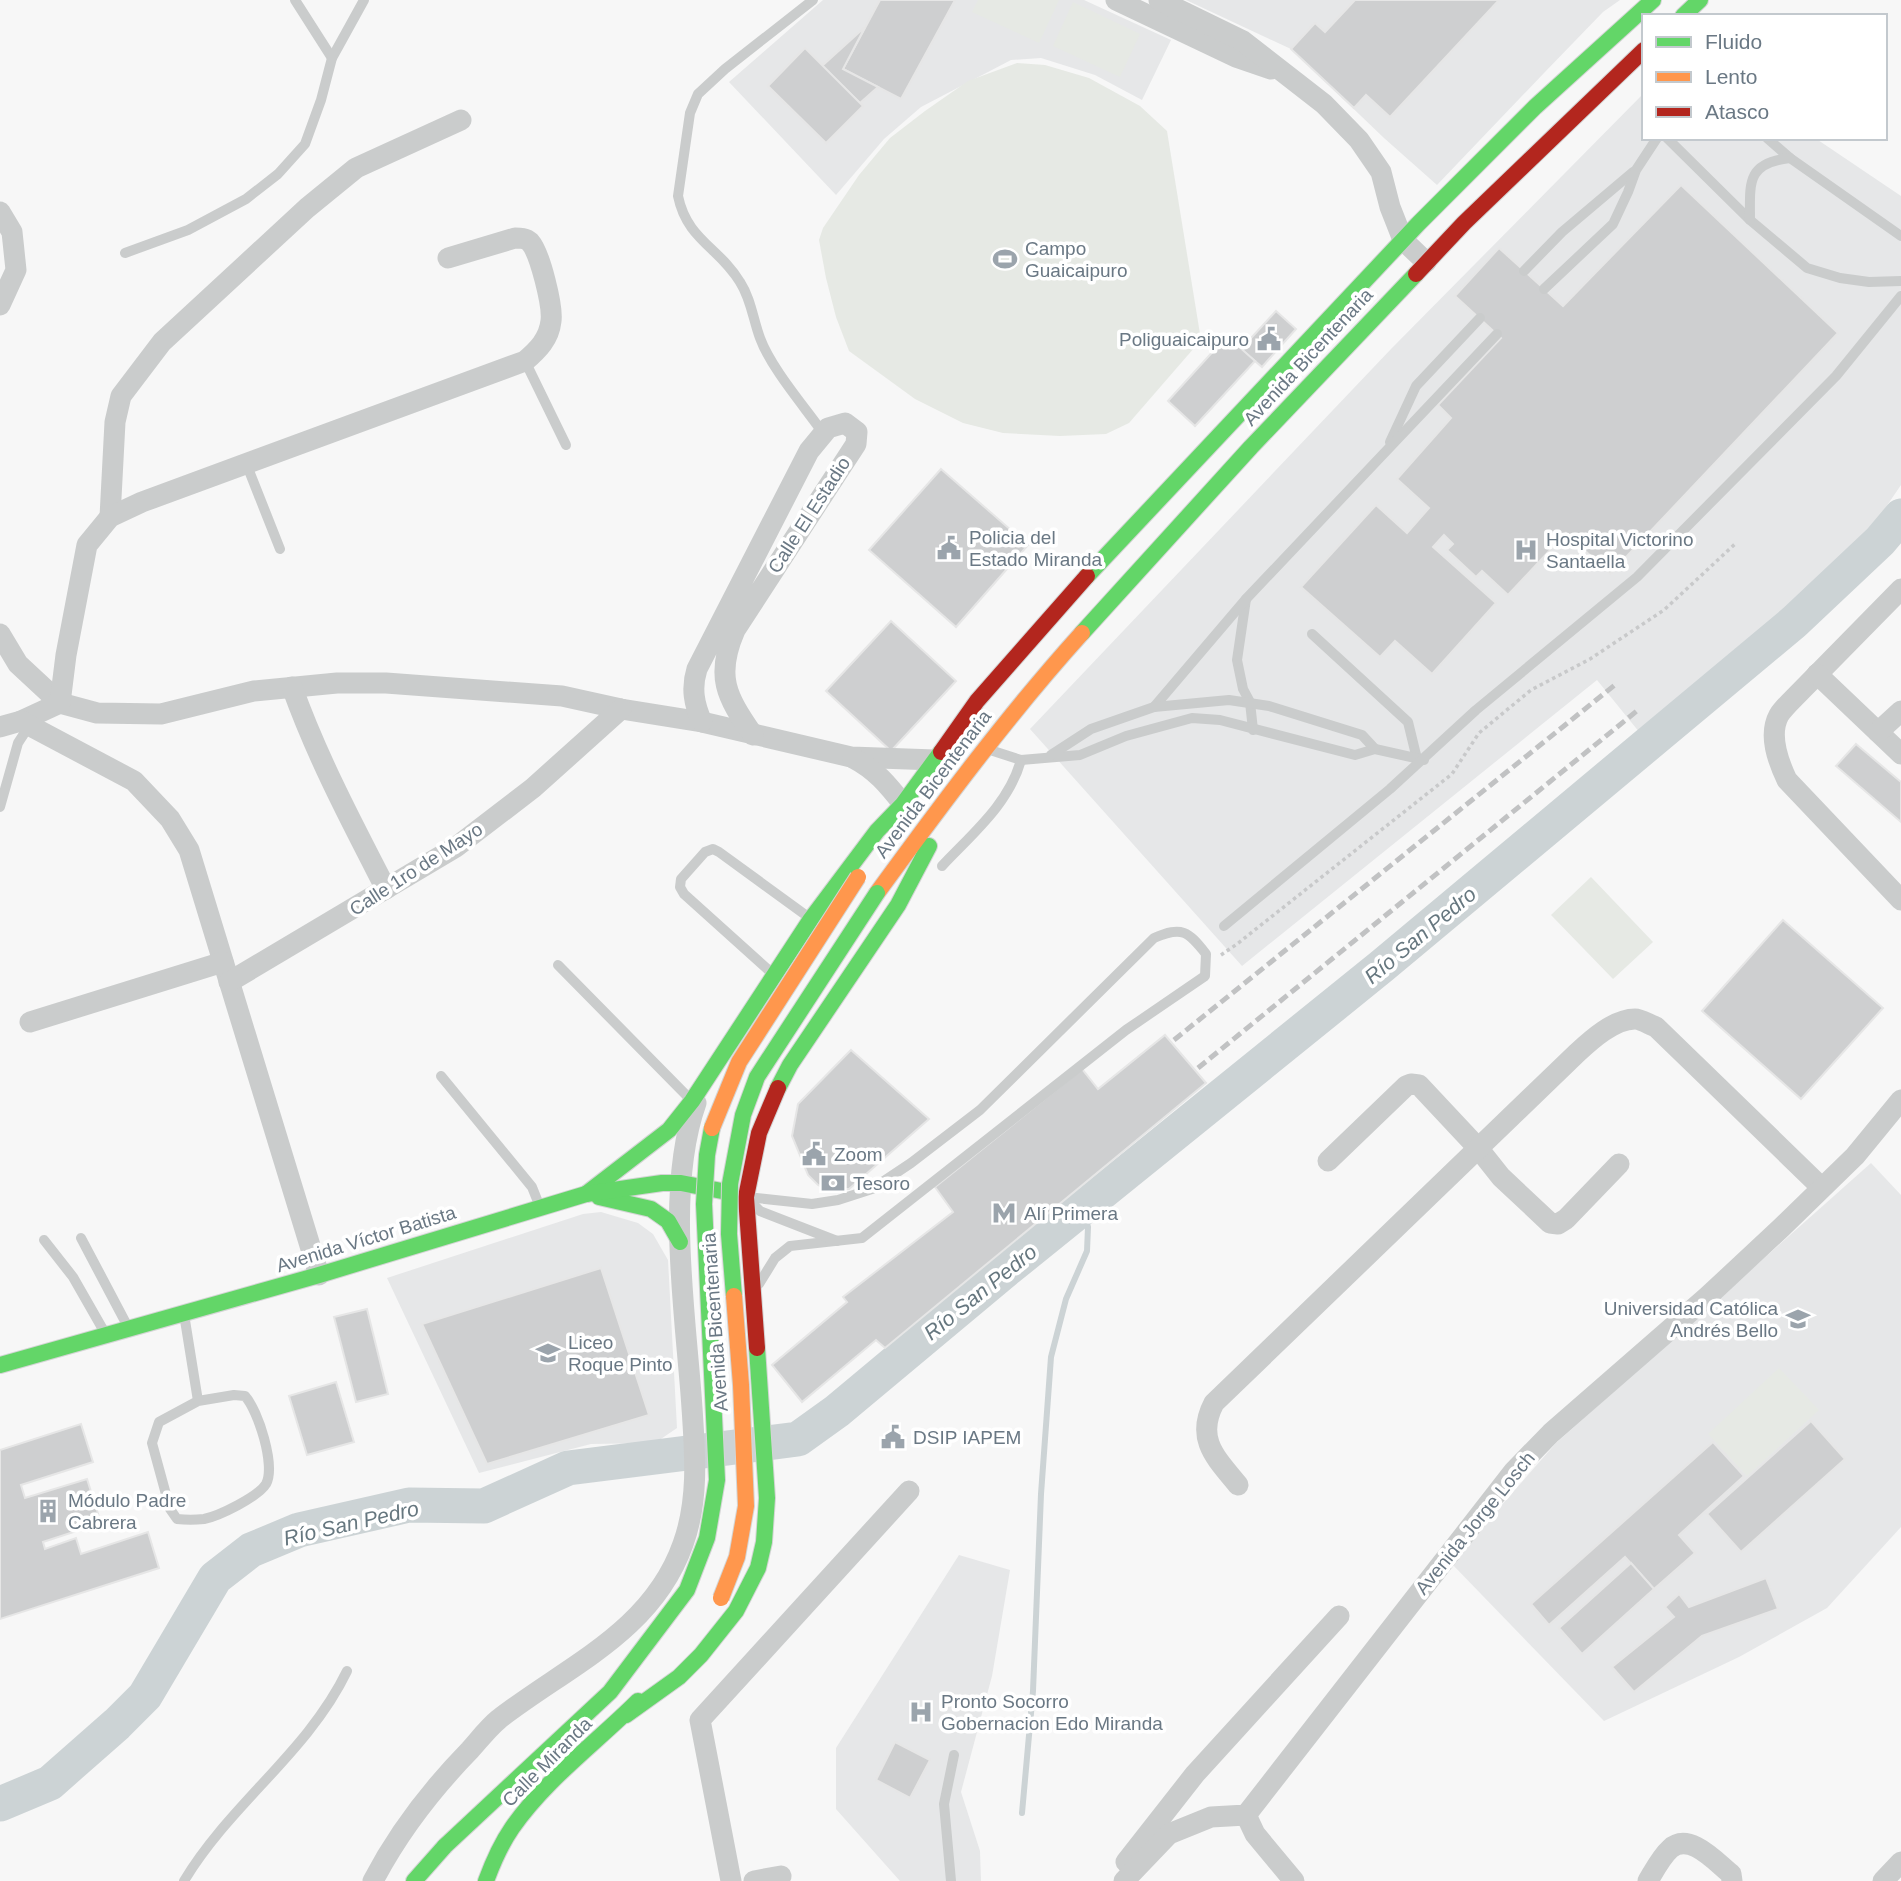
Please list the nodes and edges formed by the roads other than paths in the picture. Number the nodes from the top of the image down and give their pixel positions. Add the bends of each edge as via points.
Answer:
1 (296, 0) edge
2 (364, 0) edge
3 (813, 0) edge
4 (1116, 0) edge
5 (1159, 0) edge
6 (1653, 0) edge
7 (1700, 0) edge
8 (1685, 14) edge
9 (1177, 19) junction
10 (1642, 52) edge
11 (332, 58) junction
12 (461, 120) dead end
13 (1656, 140) edge
14 (1669, 140) edge
15 (1770, 140) edge
16 (1790, 158) junction
17 (1636, 170) junction
18 (0, 212) edge
19 (1750, 220) junction
20 (1901, 236) edge
21 (1403, 240) junction
22 (125, 253) dead end
23 (448, 258) dead end
24 (1426, 262) junction
25 (1524, 271) dead end
26 (1901, 281) edge
27 (1544, 289) dead end
28 (1901, 296) edge
29 (0, 305) edge
30 (1480, 318) dead end
31 (1497, 334) dead end
32 (525, 361) junction
33 (823, 433) junction
34 (566, 445) dead end
35 (1385, 451) junction
36 (246, 463) junction
37 (110, 517) junction
38 (280, 549) dead end
39 (1901, 589) edge
40 (1246, 599) junction
41 (0, 634) edge
42 (1312, 634) dead end
43 (1817, 674) junction
44 (292, 687) junction
45 (1250, 702) junction
46 (60, 703) junction
47 (1154, 707) junction
48 (621, 709) junction
49 (1901, 711) edge
50 (702, 722) junction
51 (17, 725) edge
52 (1253, 730) junction
53 (1878, 732) junction
54 (753, 735) junction
55 (985, 748) junction
56 (1375, 749) junction
57 (1901, 754) edge
58 (1049, 756) junction
59 (851, 757) junction
60 (1421, 759) junction
61 (935, 760) junction
62 (1021, 760) junction
63 (970, 768) junction
64 (0, 807) edge
65 (901, 807) junction
66 (942, 866) dead end
67 (387, 889) junction
68 (1901, 900) edge
69 (811, 919) junction
70 (1224, 926) dead end
71 (558, 965) dead end
72 (226, 972) junction
73 (774, 975) junction
74 (30, 1022) dead end
75 (441, 1076) dead end
76 (697, 1093) junction
77 (1901, 1100) edge
78 (1478, 1148) junction
79 (1328, 1161) dead end
80 (1619, 1164) dead end
81 (681, 1183) junction
82 (1821, 1186) junction
83 (586, 1194) junction
84 (746, 1197) junction
85 (540, 1208) junction
86 (81, 1238) dead end
87 (44, 1240) dead end
88 (680, 1242) junction
89 (841, 1242) junction
90 (319, 1275) junction
91 (754, 1293) junction
92 (184, 1314) junction
93 (130, 1329) junction
94 (107, 1336) junction
95 (0, 1364) edge
96 (198, 1401) junction
97 (1238, 1485) dead end
98 (909, 1491) dead end
99 (1339, 1616) dead end
100 (347, 1671) dead end
101 (626, 1715) junction
102 (954, 1755) dead end
103 (1246, 1815) junction
104 (1901, 1862) edge
105 (781, 1876) dead end
106 (184, 1881) edge
107 (373, 1881) edge
108 (415, 1881) edge
109 (486, 1881) edge
110 (731, 1881) edge
111 (754, 1881) edge
112 (951, 1881) edge
113 (1113, 1881) edge
114 (1124, 1881) edge
115 (1294, 1881) edge
116 (1648, 1881) edge
117 (1732, 1881) edge
118 (1883, 1881) edge

1 - 11 lane
2 - 11 lane
3 - 33 lane via 698,94 690,113 678,196 690,228 726,261 740,282 766,349
4 - 9 street
5 - 9 street
6 - 21 main road, Avenida Bicentenaria via 1535,107
7 - 8 main road
9 - 21 street via 1243,41 1324,104 1359,140 1381,172
10 - 24 main road, Avenida Bicentenaria
11 - 22 lane via 305,144 278,174 246,199 188,230
12 - 37 street via 356,169 162,341 121,396 115,422
13 - 17 lane
14 - 19 lane
15 - 16 lane
16 - 19 lane via 1776,159 1750,180
16 - 20 lane
17 - 25 lane via 1562,232
17 - 27 lane via 1613,224
18 - 29 street via 12,232 16,270
19 - 26 lane via 1807,268 1840,278
21 - 24 street
21 - 61 main road, Avenida Bicentenaria via 1059,607 977,701
23 - 32 street via 514,238 531,243 549,290 551,321 542,346
24 - 55 main road, Avenida Bicentenaria via 1049,670
28 - 60 lane via 1836,376 1637,577
30 - 35 lane via 1416,386
31 - 35 lane
32 - 34 lane
32 - 36 street
33 - 50 street, Calle El Estadio via 809,451 697,669 694,698
33 - 54 street, Calle El Estadio via 845,423 858,437 727,649 725,680 731,701
35 - 40 lane
36 - 37 street
36 - 38 lane
37 - 46 street via 87,545
39 - 43 street
40 - 45 lane via 1237,660 1242,689
40 - 47 lane
41 - 46 street via 18,664
42 - 60 lane via 1408,722
43 - 53 street
43 - 68 street via 1778,717 1777,759 1787,780
44 - 46 street via 254,691 161,714 97,713
44 - 48 street via 386,683 562,696
44 - 67 street via 345,808
45 - 47 lane
45 - 52 lane
45 - 56 lane via 1362,735
46 - 51 street
47 - 58 lane via 1091,729
48 - 50 street
48 - 67 street, Calle 1ro de Mayo via 533,788 456,847
49 - 53 street
50 - 54 street
51 - 64 lane via 18,743
51 - 72 street via 134,781 170,819 189,850
52 - 56 lane via 1355,755
52 - 58 lane via 1192,718 1126,736 1080,755
53 - 57 street
54 - 59 street
55 - 62 lane
55 - 63 main road, Avenida Bicentenaria
56 - 60 lane
58 - 62 lane
59 - 61 street
59 - 65 street via 883,778
60 - 70 lane
61 - 65 main road, Avenida Bicentenaria
62 - 66 lane via 998,806
63 - 84 main road via 898,905 769,1105 758,1133
63 - 101 main road, Avenida Bicentenaria, bridge via 877,892 757,1077 743,1115 730,1184 729,1234 746,1506 737,1558 697,1639
65 - 69 main road via 877,831
65 - 108 main road, Avenida Bicentenaria, bridge via 739,1062 712,1127 704,1204 717,1480 707,1538 687,1590 610,1692 445,1846
67 - 72 street, Calle 1ro de Mayo
69 - 73 main road
69 - 73 lane via 713,849 681,880 684,894
71 - 76 lane
72 - 74 street, Calle 1ro de Mayo
72 - 90 street
73 - 76 main road
75 - 85 lane via 532,1187
76 - 81 street via 684,1142
76 - 83 main road via 669,1130
77 - 82 street, Avenida Jorge Losch via 1855,1156
78 - 79 street via 1419,1085 1411,1084
78 - 80 street via 1501,1177 1550,1223 1558,1224
78 - 82 street via 1598,1034 1635,1019 1656,1027
78 - 97 street via 1214,1403 1206,1433 1213,1454
81 - 83 main road, Avenida Víctor Batista
81 - 84 main road, Avenida Víctor Batista
81 - 88 street
82 - 103 street, Avenida Jorge Losch via 1744,1263 1514,1471
83 - 85 main road, Avenida Víctor Batista
83 - 88 main road via 651,1209 668,1222
84 - 89 lane via 760,1211
84 - 89 lane via 812,1204 872,1189 980,1110 1154,938 1173,930 1191,935 1206,954 1205,976 1126,1030 862,1238
84 - 91 main road
85 - 90 main road, Avenida Víctor Batista
86 - 93 lane
87 - 94 lane via 74,1277
88 - 107 street via 696,1486 683,1544 647,1606 624,1631 497,1721 449,1771 414,1815
89 - 91 lane via 790,1246 775,1258
90 - 92 main road, Avenida Víctor Batista
91 - 101 main road via 767,1498 766,1531 757,1570 714,1641 679,1677
92 - 93 main road, Avenida Víctor Batista
92 - 96 lane
93 - 94 main road, Avenida Víctor Batista
94 - 95 main road, Avenida Víctor Batista
96 - 96 lane via 245,1396 254,1406 270,1466 266,1485 234,1507 205,1519 177,1519 170,1509 152,1443 159,1422
98 - 110 street via 700,1720
99 - 113 street via 1195,1774
100 - 106 lane via 316,1722 227,1821
101 - 109 main road, Calle Miranda via 535,1798 506,1834
102 - 112 lane via 944,1804
103 - 114 street via 1211,1817 1169,1834
103 - 115 street via 1255,1834
104 - 118 street
105 - 111 street
116 - 117 street via 1670,1848 1682,1842 1694,1845 1731,1874

